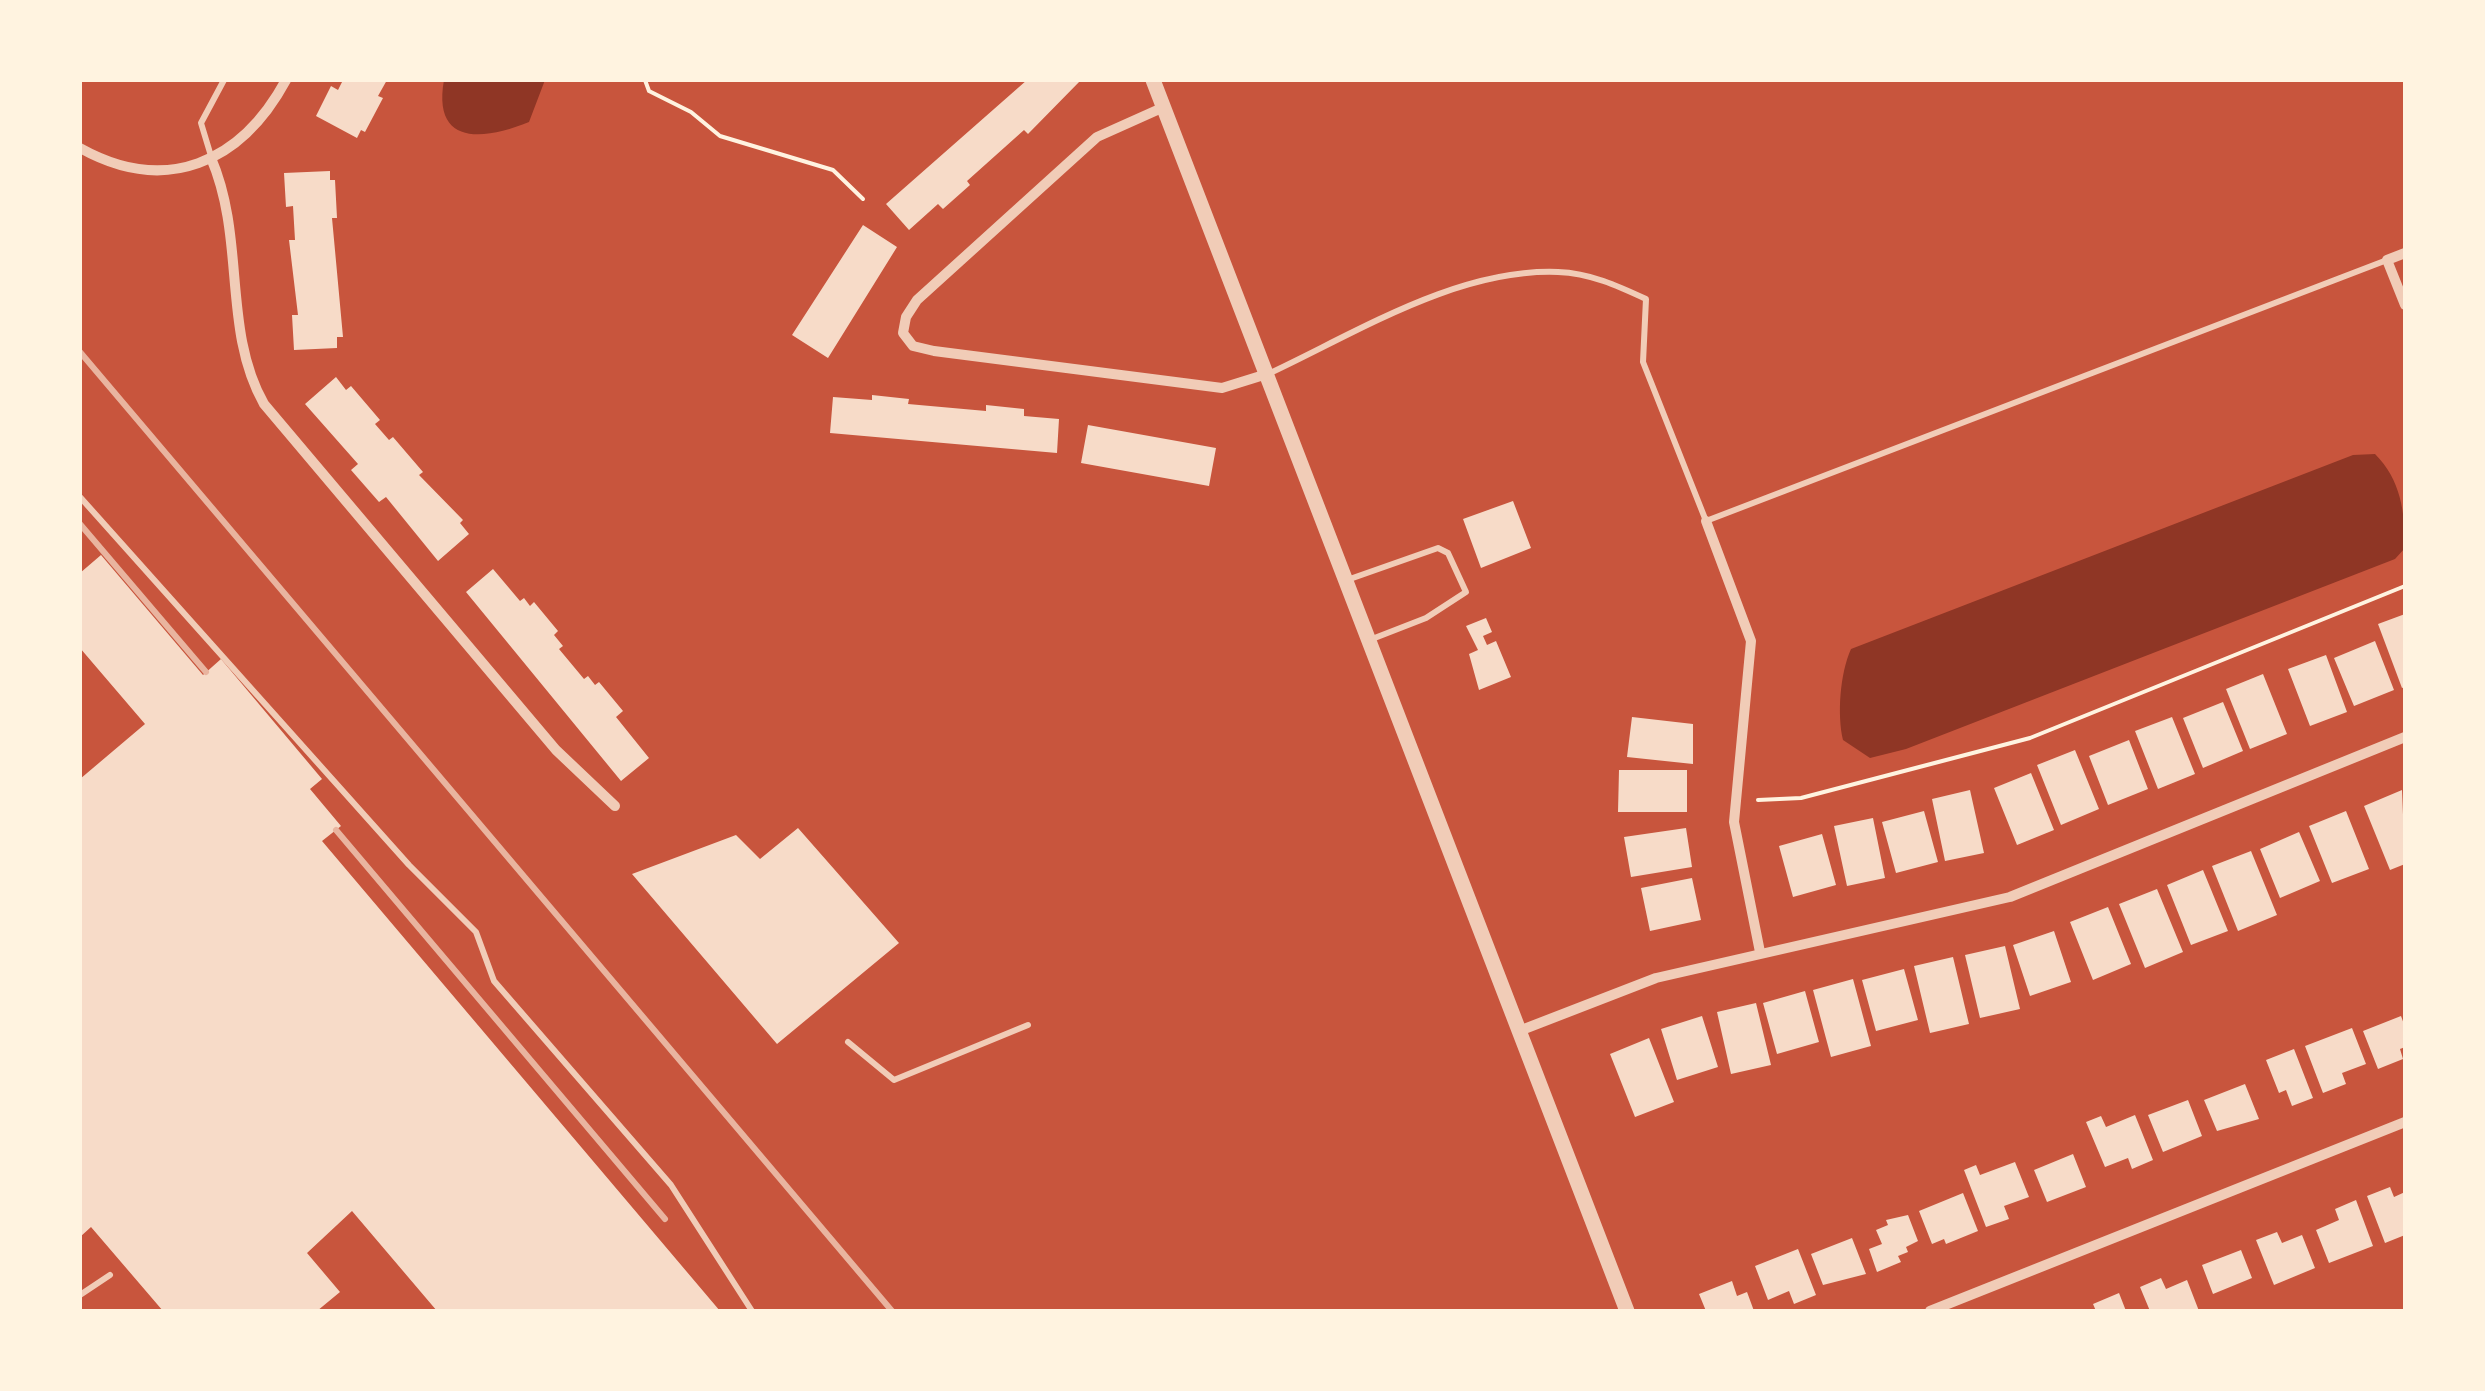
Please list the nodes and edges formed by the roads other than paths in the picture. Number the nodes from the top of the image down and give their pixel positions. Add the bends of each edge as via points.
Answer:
1 (224, 80) edge
2 (286, 80) edge
3 (1153, 80) edge
4 (1164, 108) junction
5 (80, 148) edge
6 (212, 158) junction
7 (2405, 253) edge
8 (2387, 260) junction
9 (2405, 305) edge
10 (1267, 374) junction
11 (80, 497) edge
12 (1706, 520) junction
13 (1346, 581) junction
14 (1369, 640) junction
15 (2405, 737) edge
16 (616, 806) dead end
17 (1760, 952) junction
18 (1028, 1025) dead end
19 (1520, 1031) junction
20 (848, 1042) dead end
21 (2405, 1122) edge
22 (110, 1275) dead end
23 (80, 1295) edge
24 (752, 1311) edge
25 (1627, 1311) edge
26 (1930, 1311) edge

1 - 6 lane via 201,122
2 - 6 street via 254,130
3 - 4 street
4 - 10 street
4 - 10 street via 1097,137 916,300 903,333 913,346 934,350 1222,388
5 - 6 street via 120,166 150,170
6 - 16 street via 233,227 244,358 264,404 556,750
7 - 8 street
8 - 9 street
8 - 12 lane
10 - 12 lane via 1425,301 1512,274 1560,272 1604,280 1646,299 1643,362
10 - 13 street
11 - 24 lane via 476,932 494,981 670,1185
12 - 17 street via 1750,641 1734,822
13 - 14 street
13 - 14 lane via 1438,548 1448,553 1466,592 1426,618
14 - 19 street
15 - 17 street via 2010,896
17 - 19 street via 1656,978
18 - 20 lane via 894,1080
19 - 25 street
21 - 26 street
22 - 23 lane

